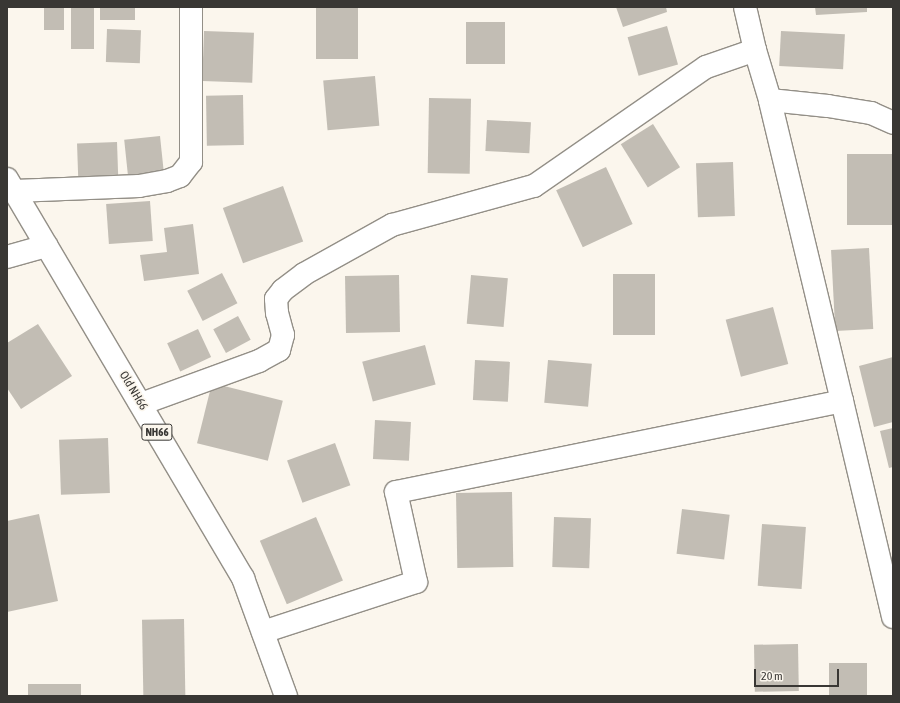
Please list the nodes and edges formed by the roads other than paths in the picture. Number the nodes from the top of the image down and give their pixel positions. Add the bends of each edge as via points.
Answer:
1 (190, 7) edge
2 (745, 7) edge
3 (755, 50) junction
4 (770, 100) junction
5 (893, 123) edge
6 (11, 185) edge
7 (46, 246) junction
8 (7, 257) edge
9 (842, 401) junction
10 (141, 404) junction
11 (893, 616) edge
12 (263, 632) junction
13 (286, 696) edge

1 - 6 street via 191,162 180,176 138,186
2 - 3 street
3 - 4 street
3 - 10 street via 706,67 534,186 392,225 304,274 283,290 276,299 283,335 279,350 259,361
4 - 5 street via 871,113
4 - 9 street
6 - 7 street, Old NH66 / NH66
7 - 8 street
7 - 10 street, Old NH66 / NH66
9 - 11 street
9 - 12 street via 396,492 416,582
10 - 12 street, Old NH66 / NH66 via 243,578
12 - 13 street, Old NH66 / NH66

